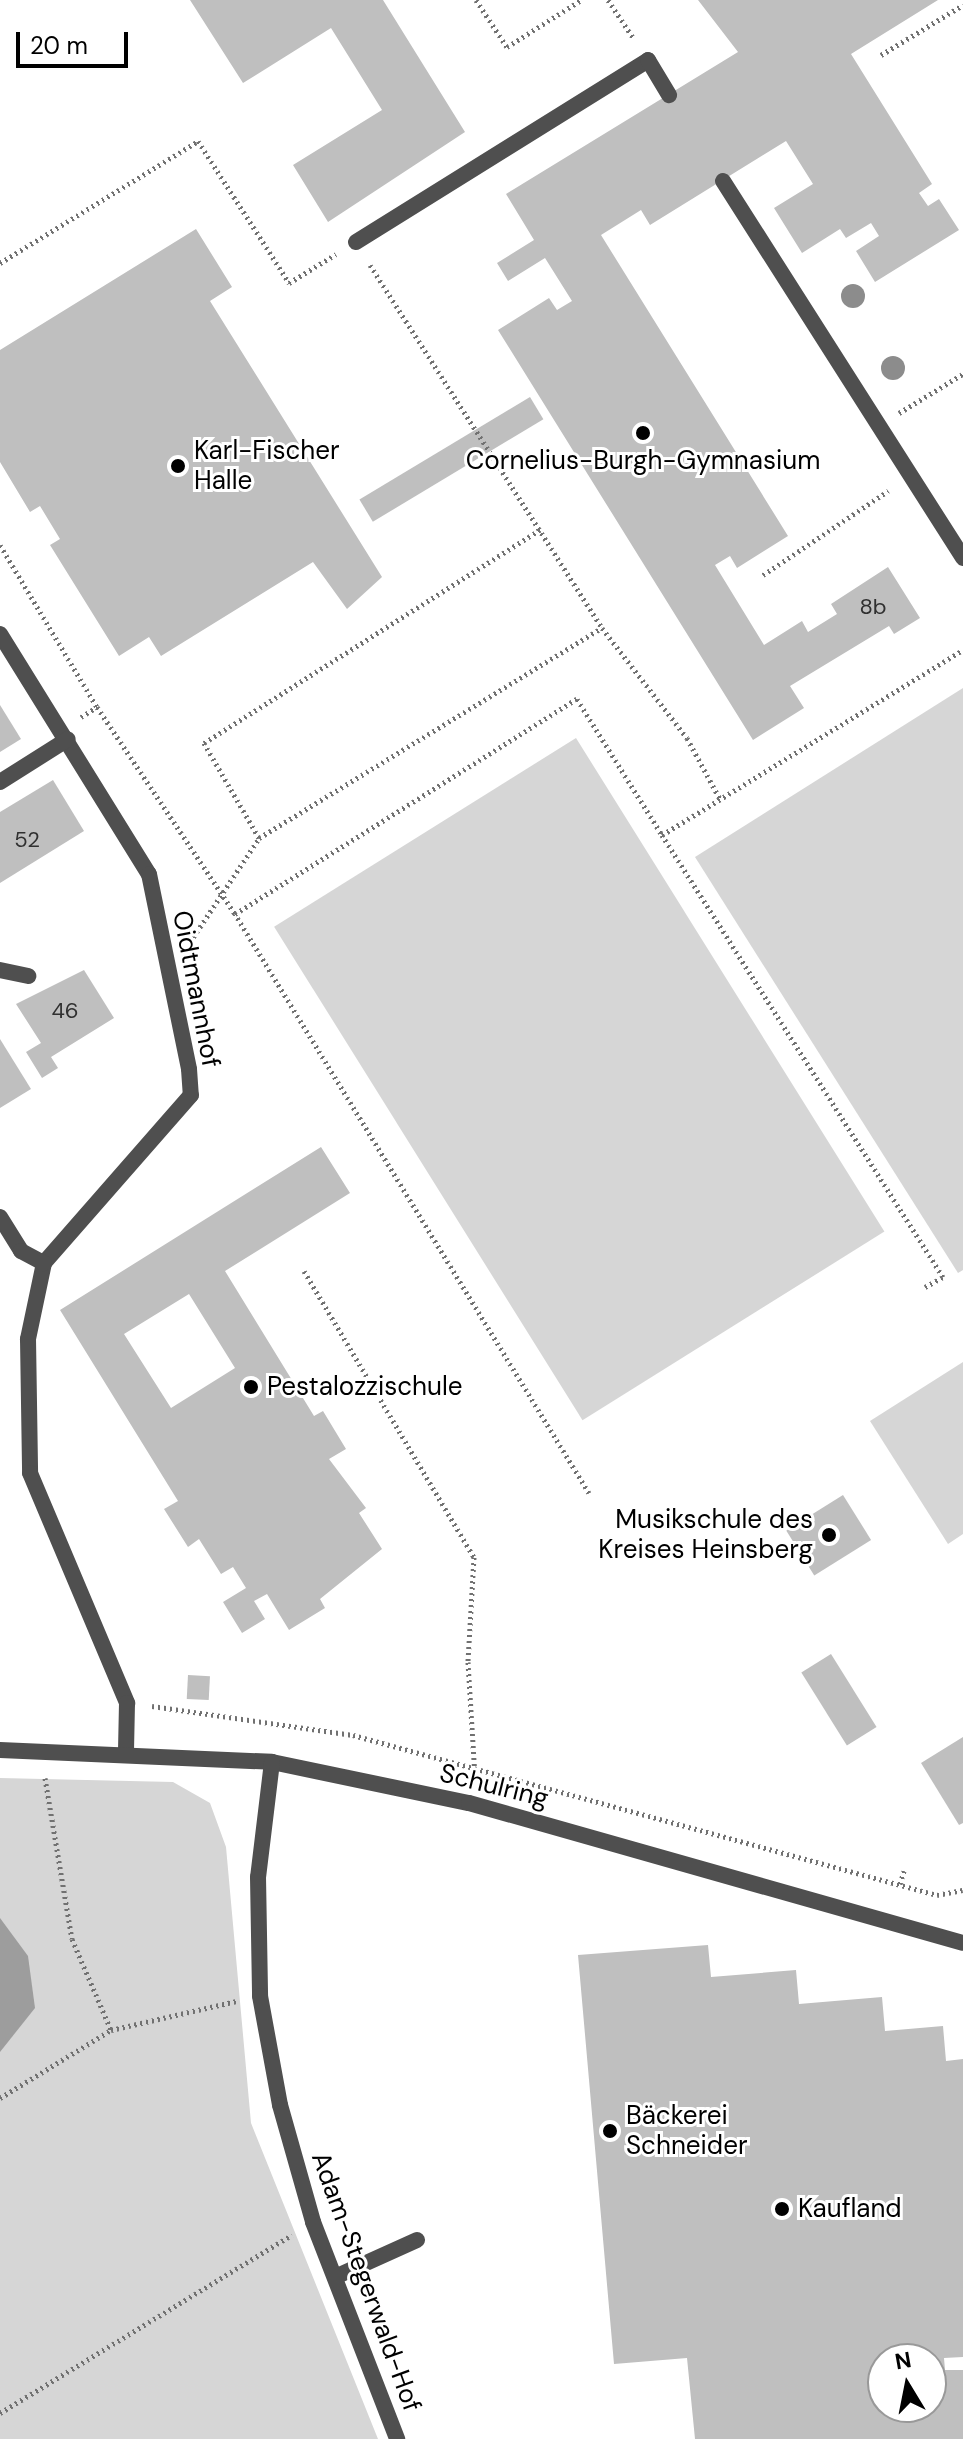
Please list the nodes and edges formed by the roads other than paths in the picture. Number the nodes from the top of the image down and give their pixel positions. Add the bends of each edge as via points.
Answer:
1 (669, 95) dead end
2 (723, 181) dead end
3 (356, 242) road end
4 (963, 558) edge
5 (0, 634) edge
6 (64, 734) junction
7 (0, 782) edge
8 (0, 970) edge
9 (28, 976) dead end
10 (0, 1217) edge
11 (44, 1263) junction
12 (0, 1750) edge
13 (126, 1752) junction
14 (272, 1762) junction
15 (963, 1943) edge
16 (417, 2240) dead end
17 (335, 2277) junction
18 (397, 2439) edge

1 - 3 street via 648,60
2 - 4 street
5 - 6 street, Oidtmannhof
6 - 7 street
6 - 11 street, Oidtmannhof via 149,874 191,1095
8 - 9 street
10 - 11 street via 21,1251
11 - 13 street via 24,1383 30,1473 127,1703
12 - 13 street, Schulring
13 - 14 street, Schulring
14 - 15 street, Schulring via 469,1803
14 - 17 street, Adam-Stegerwald-Hof via 258,1877 260,1996 313,2222
16 - 17 street
17 - 18 street, Adam-Stegerwald-Hof

